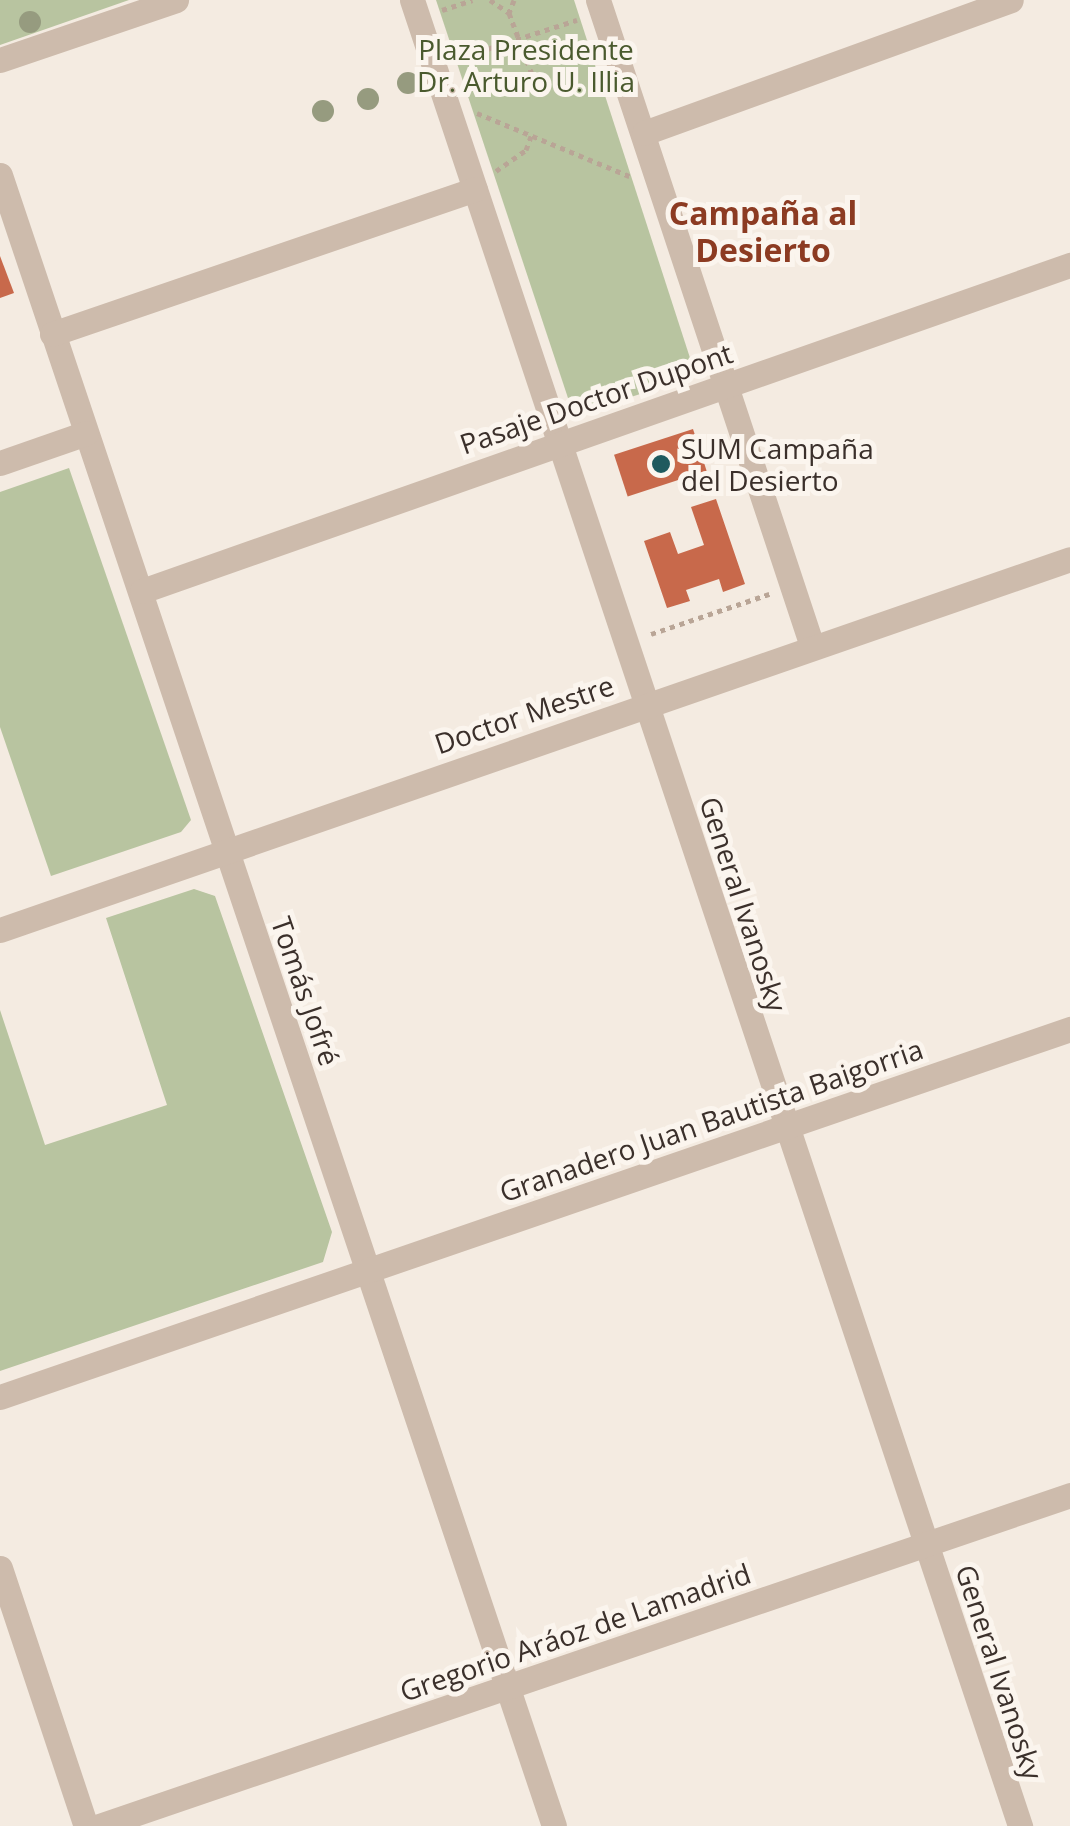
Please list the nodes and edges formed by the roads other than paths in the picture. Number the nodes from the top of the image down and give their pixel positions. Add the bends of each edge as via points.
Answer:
1 (176, 0) edge
2 (412, 0) edge
3 (598, 0) edge
4 (1011, 0) edge
5 (0, 60) edge
6 (644, 133) junction
7 (0, 175) edge
8 (484, 180) junction
9 (1070, 265) edge
10 (52, 334) junction
11 (726, 385) junction
12 (86, 432) junction
13 (559, 442) junction
14 (0, 463) edge
15 (1070, 559) edge
16 (142, 591) junction
17 (812, 646) junction
18 (646, 703) junction
19 (225, 850) junction
20 (0, 930) edge
21 (1070, 1029) edge
22 (786, 1126) junction
23 (370, 1268) junction
24 (0, 1397) edge
25 (1070, 1495) edge
26 (926, 1544) junction
27 (0, 1568) edge
28 (508, 1686) junction
29 (86, 1826) edge
30 (99, 1826) edge
31 (554, 1826) edge
32 (1020, 1826) edge

1 - 5 street
2 - 8 street, General Ivanosky
3 - 6 street
4 - 6 street
6 - 11 street
7 - 10 street, Tomás Jofré
8 - 10 street
8 - 13 street, General Ivanosky
9 - 11 street, Pasaje Doctor Dupont
10 - 12 street, Tomás Jofré
11 - 13 street, Pasaje Doctor Dupont
11 - 17 street
12 - 14 street
12 - 16 street, Tomás Jofré
13 - 16 street, Pasaje Doctor Dupont
13 - 18 street, General Ivanosky
15 - 17 street, Doctor Mestre
16 - 19 street, Tomás Jofré
17 - 18 street, Doctor Mestre
18 - 19 street, Doctor Mestre
18 - 22 street, General Ivanosky
19 - 20 street, Doctor Mestre
19 - 23 street, Tomás Jofré
21 - 22 street, Granadero Juan Bautista Baigorria
22 - 23 street, Granadero Juan Bautista Baigorria
22 - 26 street, General Ivanosky
23 - 24 street, Granadero Juan Bautista Baigorria
23 - 28 street, Tomás Jofré
25 - 26 street, Gregorio Aráoz de Lamadrid
26 - 28 street, Gregorio Aráoz de Lamadrid
26 - 32 street, General Ivanosky
27 - 29 street
28 - 30 street, Gregorio Aráoz de Lamadrid
28 - 31 street, Tomás Jofré

